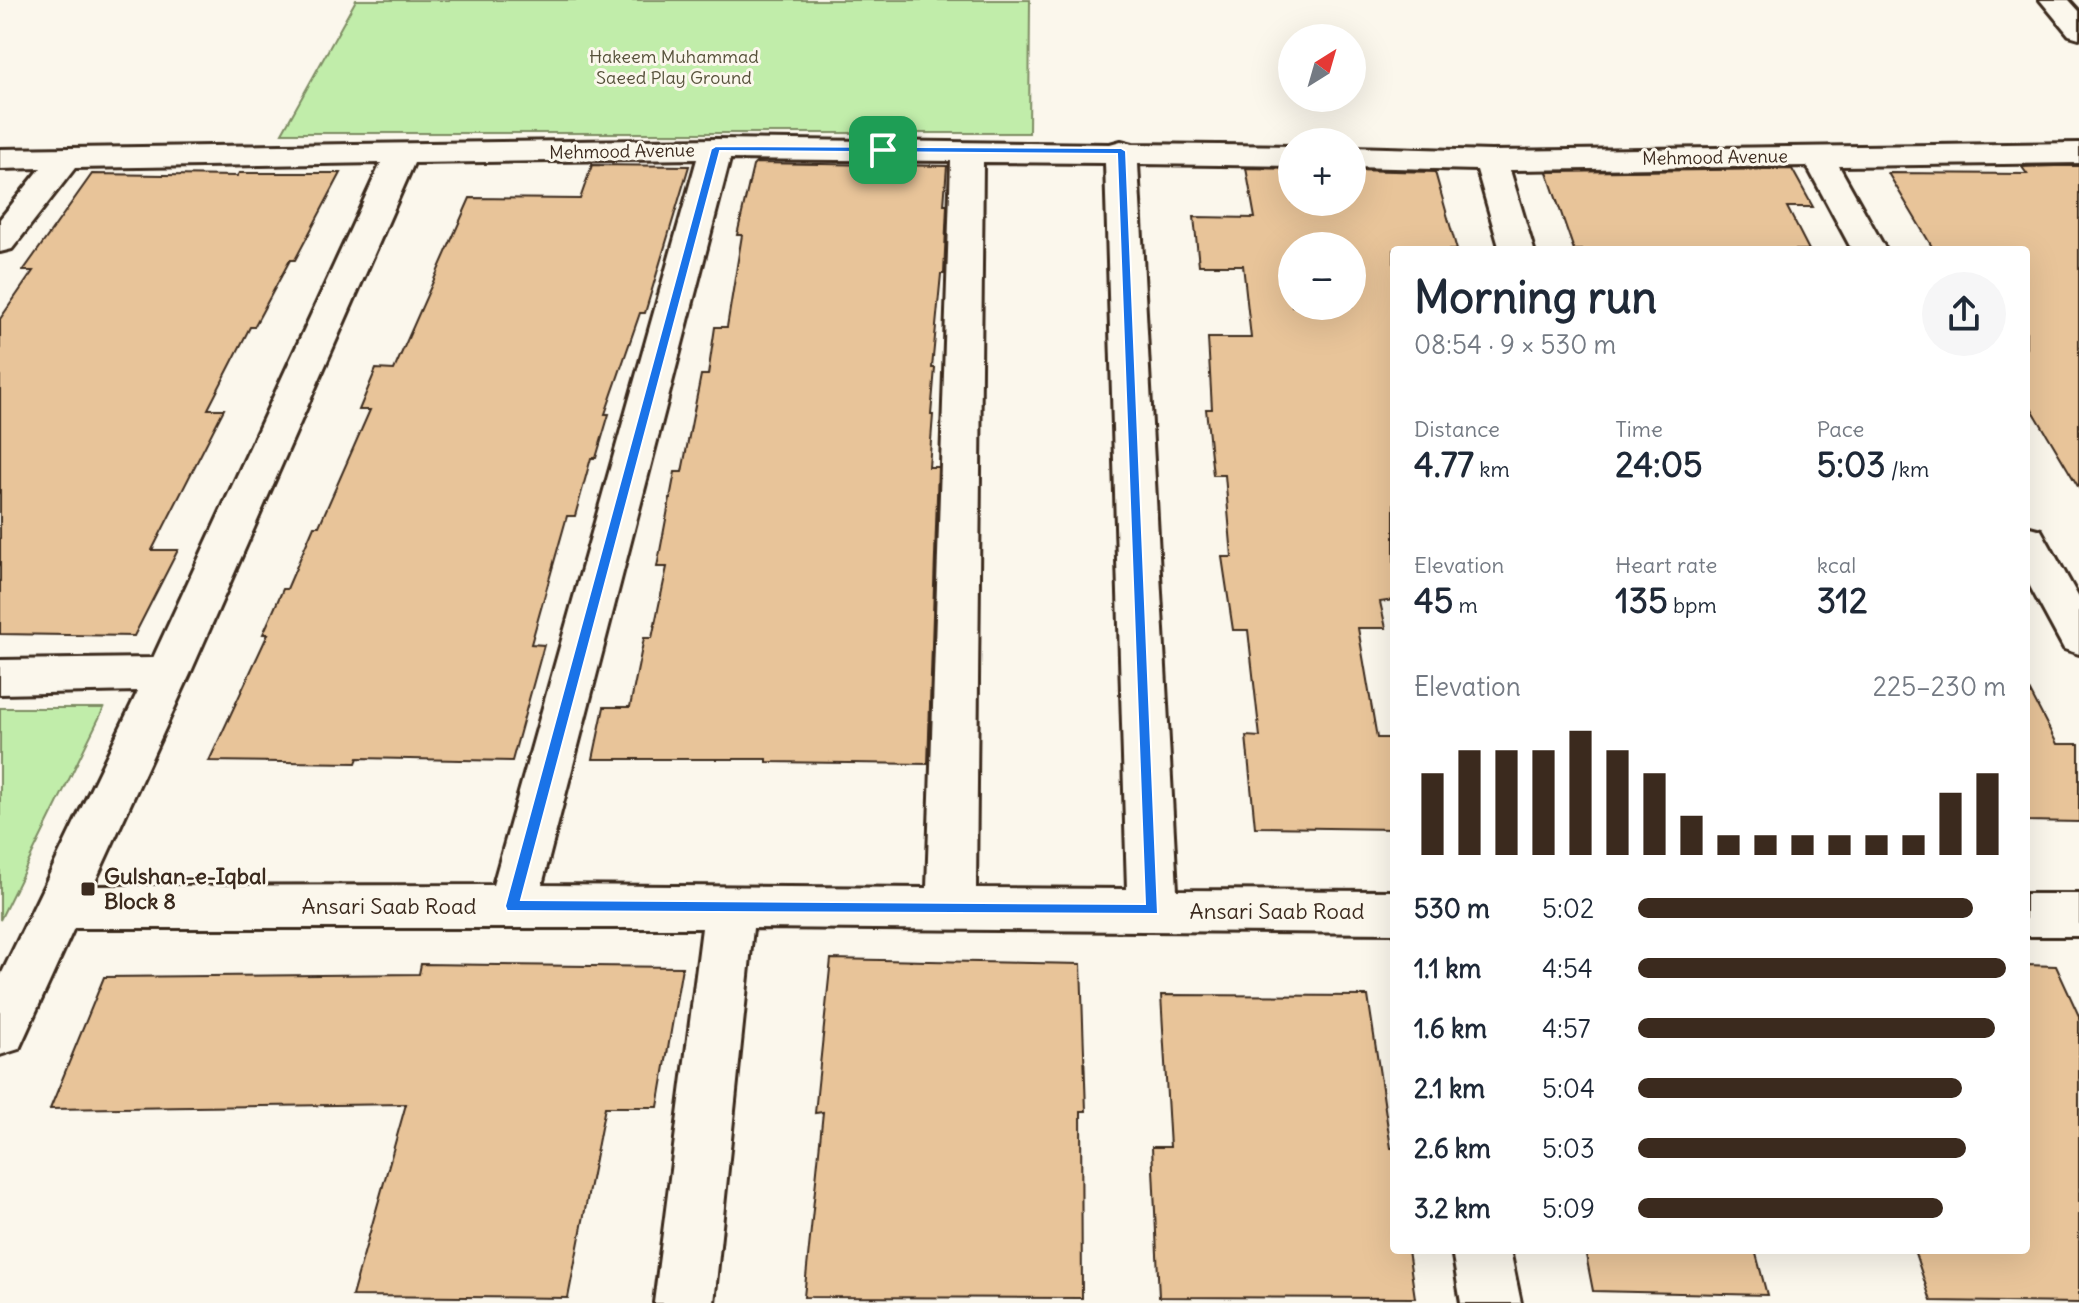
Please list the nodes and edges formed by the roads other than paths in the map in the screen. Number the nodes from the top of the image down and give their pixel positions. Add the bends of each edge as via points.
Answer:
1 (2054, 0) edge
2 (2078, 26) edge
3 (716, 149) junction
4 (967, 151) junction
5 (1121, 151) junction
6 (2079, 153) edge
7 (401, 155) junction
8 (1817, 155) junction
9 (1278, 156) edge
10 (1366, 157) edge
11 (0, 159) edge
12 (65, 159) junction
13 (1491, 161) junction
14 (0, 242) edge
15 (1516, 246) edge
16 (1867, 246) edge
17 (2030, 547) edge
18 (2079, 638) edge
19 (168, 674) junction
20 (0, 677) edge
21 (512, 906) junction
22 (56, 907) junction
23 (730, 908) junction
24 (951, 909) junction
25 (1153, 910) junction
26 (1390, 912) edge
27 (2030, 915) edge
28 (2078, 918) edge
29 (0, 1032) edge
30 (1482, 1254) edge
31 (684, 1303) edge
32 (1491, 1303) edge

1 - 2 street
3 - 4 street, Mehmood Avenue
3 - 7 street, Mehmood Avenue
3 - 21 street
4 - 5 street, Mehmood Avenue
4 - 24 street
5 - 9 street, Mehmood Avenue
5 - 25 street
6 - 8 street, Mehmood Avenue
7 - 12 street, Mehmood Avenue
7 - 19 street
8 - 13 street, Mehmood Avenue
8 - 16 street
10 - 13 street, Mehmood Avenue
11 - 12 street, Mehmood Avenue
12 - 14 street
13 - 15 street
17 - 18 street
19 - 20 street
19 - 22 street
21 - 22 street, Ansari Saab Road
21 - 23 street, Ansari Saab Road
22 - 29 street
23 - 24 street, Ansari Saab Road
23 - 31 street
24 - 25 street, Ansari Saab Road
25 - 26 street, Ansari Saab Road
27 - 28 street
30 - 32 street

